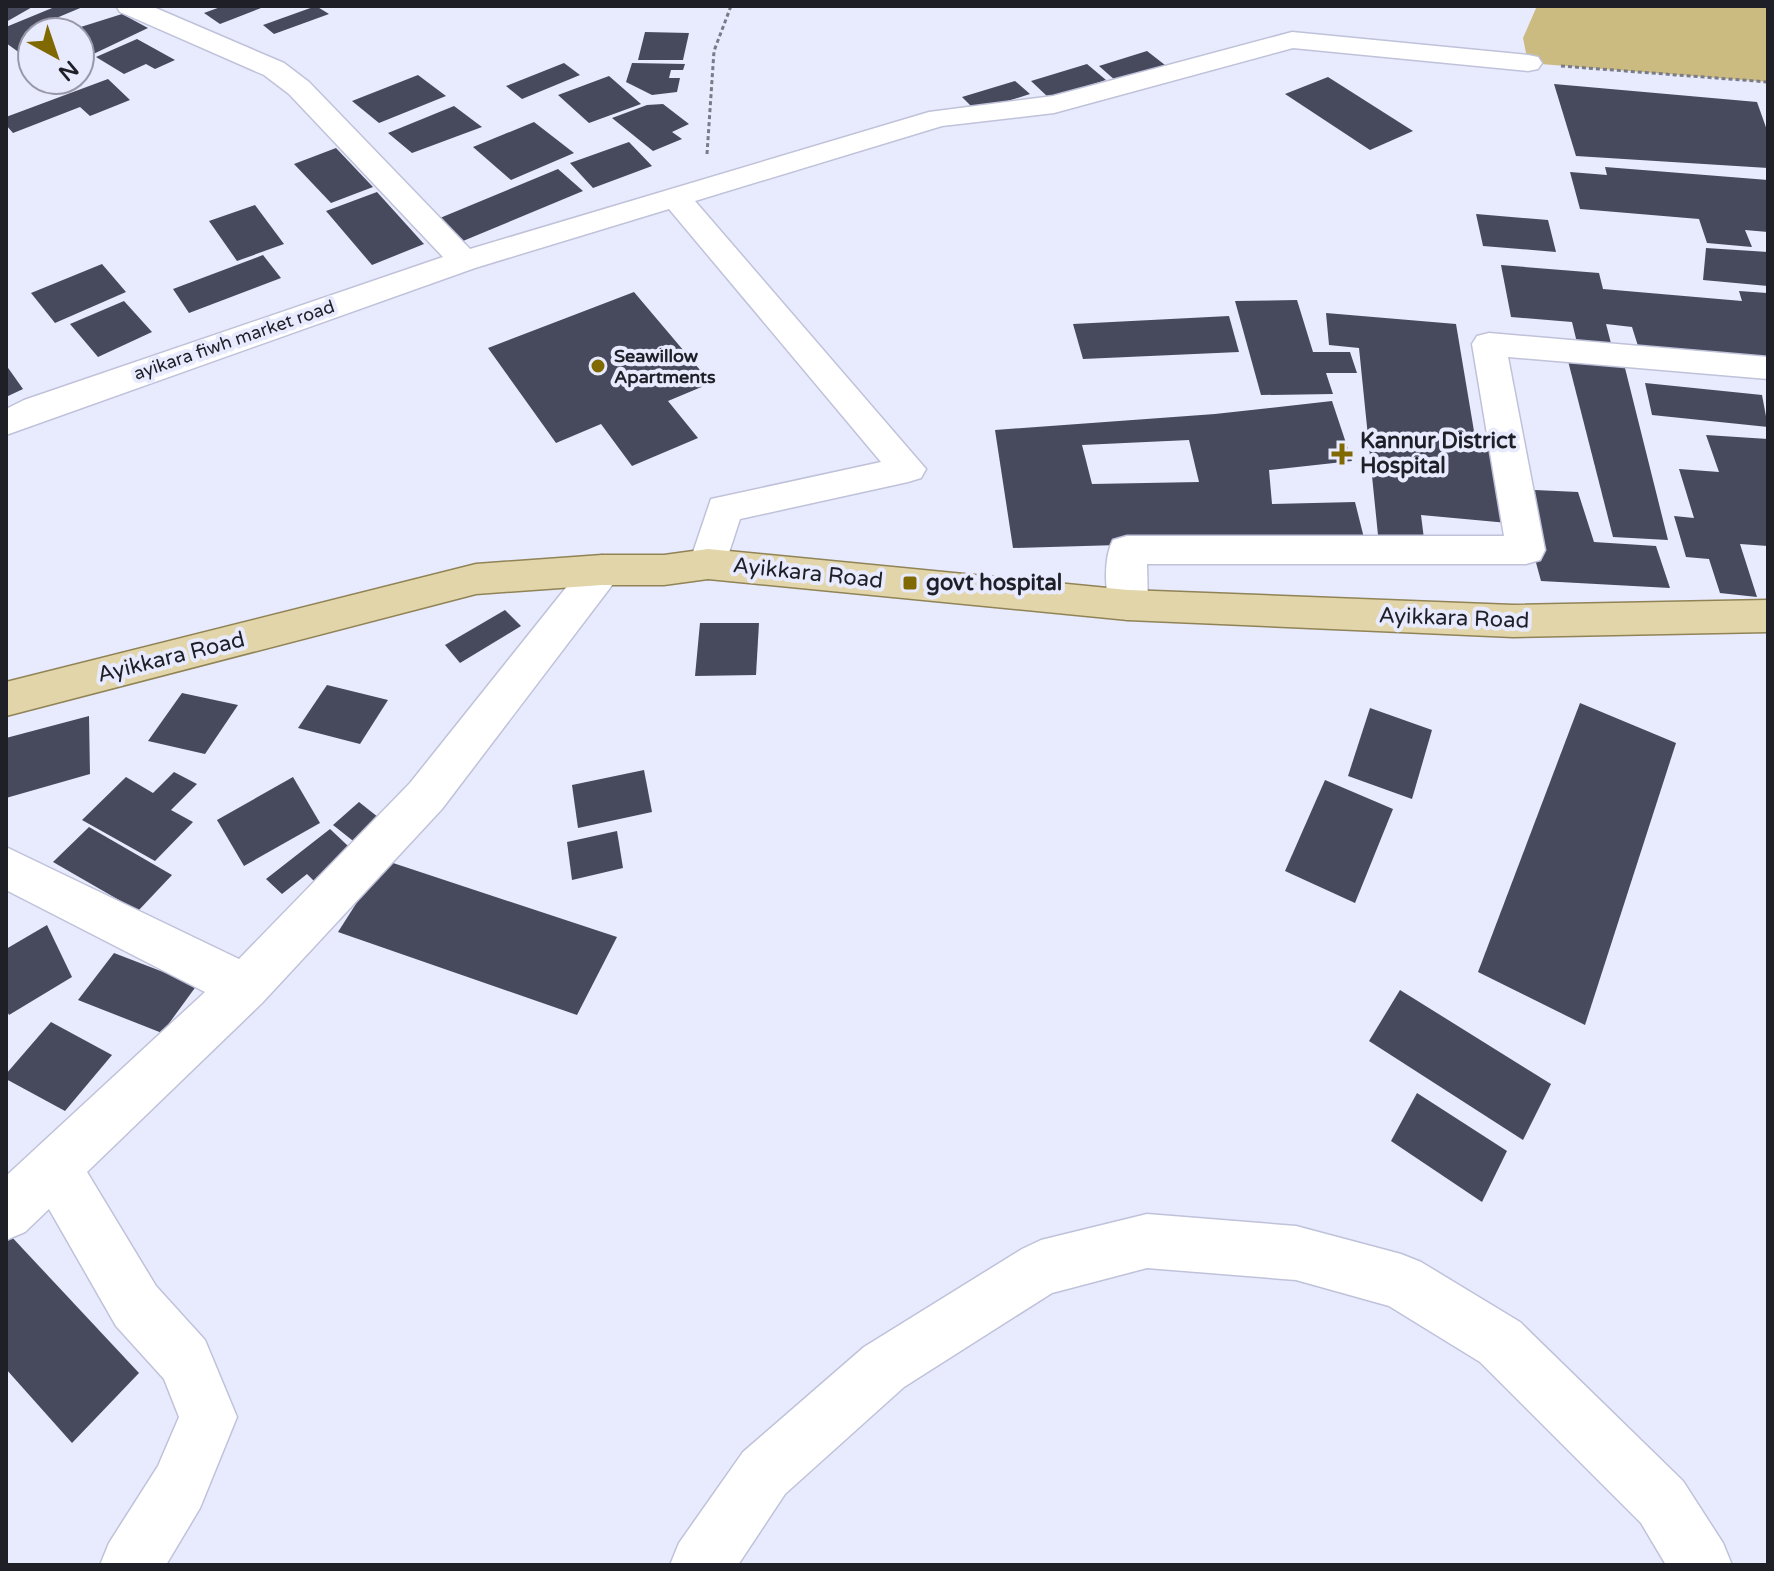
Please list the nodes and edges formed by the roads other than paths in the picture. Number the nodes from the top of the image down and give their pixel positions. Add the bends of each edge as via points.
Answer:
1 (129, 6) edge
2 (1528, 63) road end
3 (689, 192) junction
4 (464, 261) junction
5 (1768, 368) edge
6 (6, 423) edge
7 (708, 564) junction
8 (602, 570) junction
9 (1128, 605) junction
10 (1768, 616) edge
11 (6, 699) edge
12 (6, 867) edge
13 (245, 987) junction
14 (55, 1168) junction
15 (6, 1213) edge
16 (131, 1565) edge
17 (701, 1565) edge
18 (1701, 1565) edge

1 - 4 street via 274,69 299,88
2 - 3 street, ayikara fiwh market road via 1292,40 1054,104 939,118
3 - 4 street, ayikara fiwh market road
3 - 7 street via 908,469 724,509
4 - 6 street, ayikara fiwh market road
5 - 9 street via 1489,344 1526,550 1127,550
7 - 8 main road, Ayikkara Road
7 - 9 main road, Ayikkara Road
8 - 11 main road, Ayikkara Road via 476,579
8 - 13 street via 426,796
9 - 10 main road, Ayikkara Road via 1513,621
12 - 13 street
13 - 14 street
14 - 15 street
14 - 16 street via 136,1306 185,1360 208,1417 179,1487
17 - 18 street via 764,1473 884,1367 1041,1268 1147,1241 1296,1253 1401,1282 1500,1342 1662,1502

